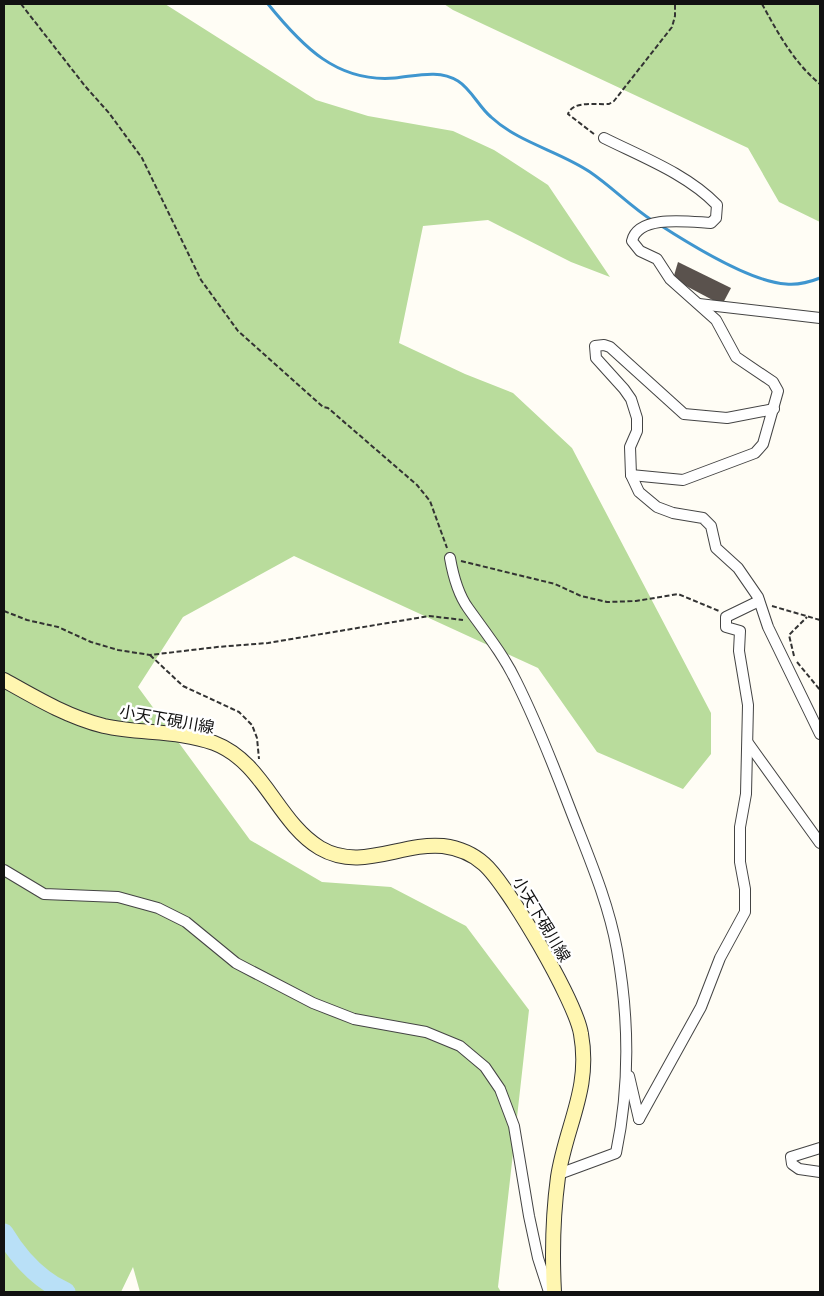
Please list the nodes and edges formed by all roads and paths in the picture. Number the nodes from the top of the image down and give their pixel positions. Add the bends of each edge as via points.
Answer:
1 (21, 4) edge
2 (675, 4) edge
3 (762, 4) edge
4 (820, 84) edge
5 (604, 138) joint
6 (699, 304) junction
7 (820, 318) edge
8 (774, 409) junction
9 (632, 475) junction
10 (450, 558) junction
11 (759, 601) junction
12 (4, 611) edge
13 (726, 617) junction
14 (807, 617) junction
15 (820, 620) edge
16 (480, 622) junction
17 (150, 655) junction
18 (4, 680) edge
19 (820, 690) edge
20 (820, 734) edge
21 (748, 743) junction
22 (260, 779) junction
23 (820, 843) edge
24 (4, 870) edge
25 (627, 1070) junction
26 (820, 1148) edge
27 (820, 1172) edge
28 (559, 1174) junction
29 (549, 1292) edge
30 (554, 1292) edge

1 - 10 path via 142,158 201,280 238,330 323,407 417,485 430,501
2 - 5 path via 672,27 614,101 570,109 568,114 572,119
3 - 4 path via 783,41
5 - 6 street via 695,186 717,205 716,218 711,223 651,223 638,231 632,241 640,251 657,259 670,279
6 - 7 street
6 - 8 street via 723,330 736,357 776,386
8 - 9 street via 763,444 755,453 683,480
8 - 9 street via 727,418 684,414 610,347 604,344 595,346 596,358 624,389 637,418 637,430 630,447
9 - 11 street via 639,492 657,507 708,521 714,532 716,548 738,568
10 - 13 path via 555,584 581,596 607,602 678,594 719,610
10 - 16 street via 467,607
11 - 13 street
11 - 14 path
11 - 20 street via 768,627
12 - 17 path via 58,627 91,642
13 - 21 street via 726,627 740,631 739,651 748,705
14 - 15 path
14 - 19 path via 789,635 795,660
16 - 17 path via 429,616 268,643
16 - 25 street via 515,679 542,738 601,890 617,950
17 - 22 path via 183,686 239,712 252,725
18 - 22 main road, 小天下硯川線 via 66,714 102,726 213,743 235,754
21 - 23 street
21 - 25 street via 746,794 740,827 745,912 720,958 701,1007 639,1119
22 - 28 main road, 小天下硯川線 via 300,832 320,848 342,857 372,857 442,846 466,851 485,864 509,893 566,995 581,1032 584,1070 576,1114
24 - 29 street via 44,894 118,897 158,908 186,922 236,963 313,1003 354,1019 426,1032 460,1046 485,1067 500,1089 514,1126 538,1258
25 - 28 street via 616,1153
26 - 27 street via 791,1157 792,1164 799,1169
28 - 30 main road, 小天下硯川線 via 554,1224

